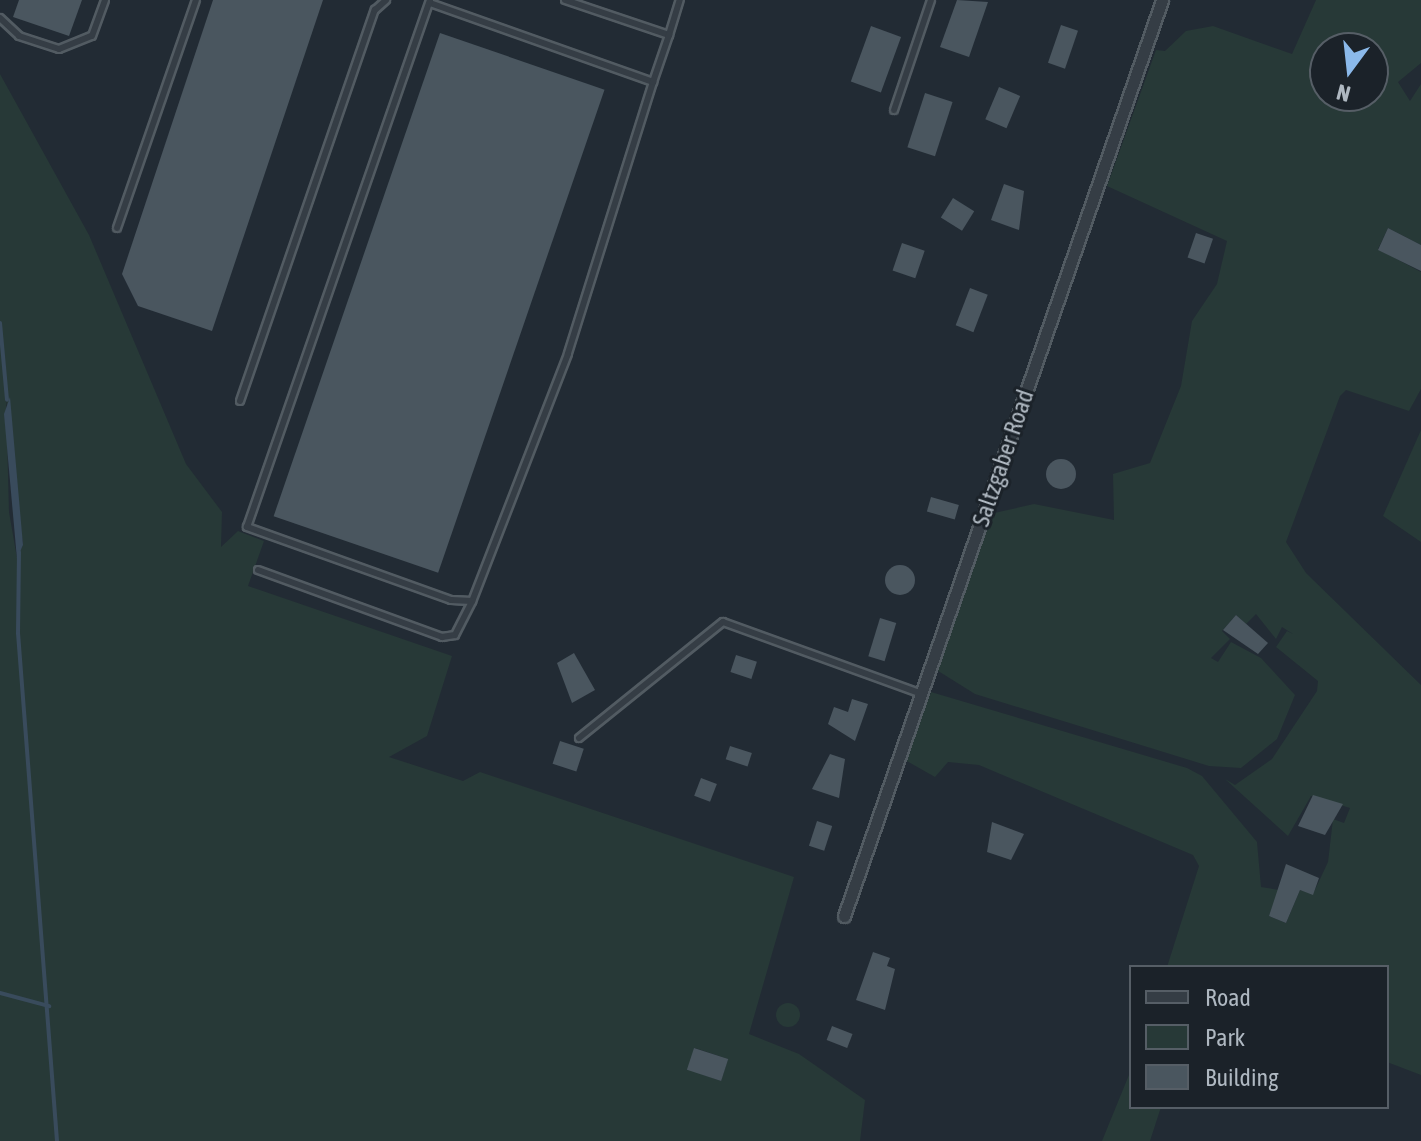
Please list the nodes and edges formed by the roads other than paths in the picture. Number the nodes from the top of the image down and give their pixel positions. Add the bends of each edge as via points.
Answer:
1 (105, 0) edge
2 (196, 0) edge
3 (386, 0) edge
4 (565, 0) edge
5 (680, 0) edge
6 (931, 0) edge
7 (1162, 0) edge
8 (430, 1) edge
9 (0, 18) edge
10 (669, 35) junction
11 (653, 82) junction
12 (894, 110) dead end
13 (117, 228) dead end
14 (240, 401) dead end
15 (258, 570) dead end
16 (472, 601) junction
17 (922, 694) junction
18 (579, 738) dead end
19 (844, 916) dead end

1 - 9 lane via 92,36 59,49 19,36
2 - 13 lane
3 - 14 lane via 375,10
4 - 10 lane
5 - 10 lane
6 - 12 lane
7 - 17 street, Saltzgaber Road
8 - 11 lane
8 - 16 lane via 247,527 451,600
10 - 11 lane
11 - 16 lane via 568,354
15 - 16 lane via 442,637 455,635
17 - 18 lane via 723,622
17 - 19 street, Saltzgaber Road

